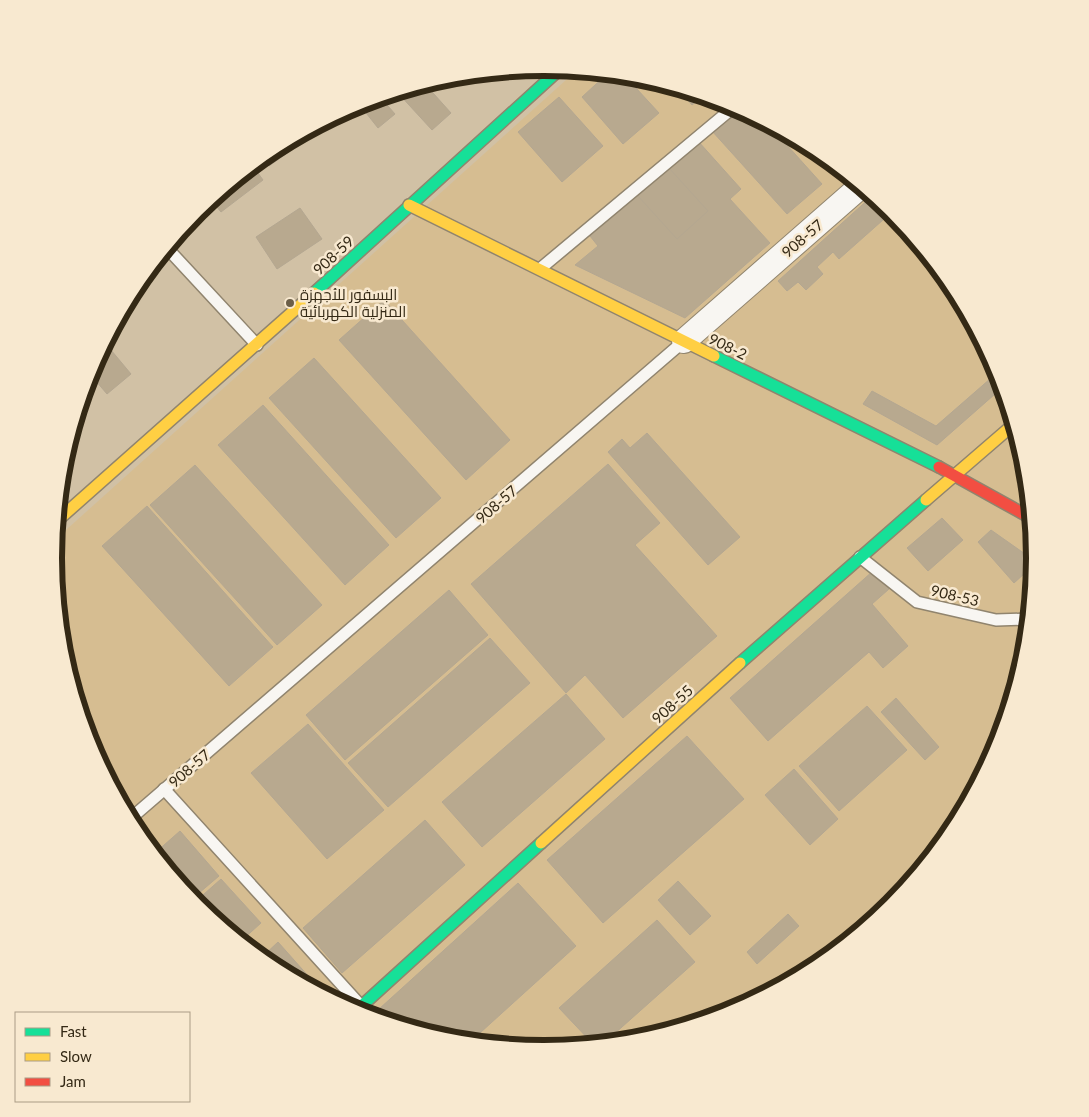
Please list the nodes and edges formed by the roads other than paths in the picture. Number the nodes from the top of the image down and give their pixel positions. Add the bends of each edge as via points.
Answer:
1 (552, 76) edge
2 (727, 112) edge
3 (856, 191) edge
4 (409, 205) junction
5 (172, 253) edge
6 (540, 270) junction
7 (684, 341) junction
8 (257, 345) junction
9 (1008, 429) edge
10 (956, 475) junction
11 (65, 514) edge
12 (1024, 514) edge
13 (860, 557) junction
14 (1022, 619) edge
15 (164, 789) junction
16 (136, 814) edge
17 (351, 1000) edge
18 (363, 1005) edge

1 - 4 street, 908-59
2 - 6 lane
3 - 7 street, 908-57
4 - 6 street, 908-2
4 - 8 street, 908-59
5 - 8 lane
6 - 7 street, 908-2
7 - 10 street, 908-2
7 - 15 lane, 908-57
8 - 11 street, 908-59
9 - 10 street, 908-55
10 - 12 street, 908-2
10 - 13 street, 908-55
13 - 14 lane, 908-53 via 917,602 996,620
13 - 18 street, 908-55
15 - 16 lane, 908-57
15 - 17 lane

